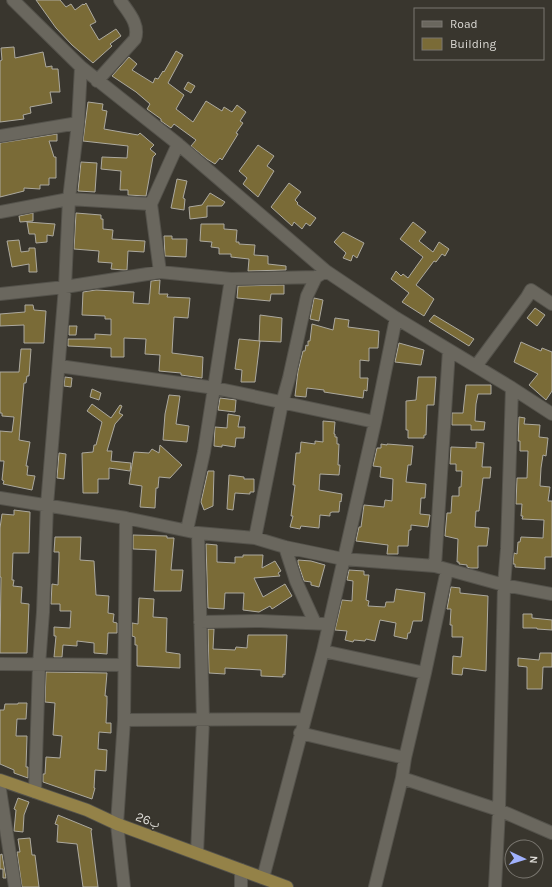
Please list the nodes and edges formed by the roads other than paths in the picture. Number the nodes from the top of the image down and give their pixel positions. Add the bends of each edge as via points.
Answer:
1 (13, 0) edge
2 (120, 0) edge
3 (81, 67) junction
4 (97, 81) junction
5 (78, 123) junction
6 (0, 136) edge
7 (178, 144) junction
8 (69, 199) junction
9 (152, 204) junction
10 (0, 212) edge
11 (160, 272) junction
12 (321, 274) junction
13 (231, 278) junction
14 (65, 287) junction
15 (0, 294) edge
16 (552, 304) edge
17 (396, 318) junction
18 (449, 350) junction
19 (59, 366) junction
20 (476, 366) junction
21 (215, 388) junction
22 (512, 388) junction
23 (282, 403) junction
24 (552, 414) edge
25 (375, 422) junction
26 (0, 498) edge
27 (47, 506) junction
28 (126, 518) junction
29 (193, 531) junction
30 (255, 538) junction
31 (285, 547) junction
32 (344, 559) junction
33 (441, 568) junction
34 (504, 585) junction
35 (552, 594) edge
36 (200, 622) junction
37 (315, 623) junction
38 (329, 624) junction
39 (323, 651) junction
40 (0, 664) edge
41 (39, 665) junction
42 (123, 665) junction
43 (425, 673) junction
44 (304, 719) junction
45 (124, 720) junction
46 (203, 720) junction
47 (300, 733) junction
48 (405, 758) junction
49 (402, 778) junction
50 (0, 780) edge
51 (0, 790) edge
52 (35, 792) junction
53 (499, 810) junction
54 (117, 824) junction
55 (552, 833) edge
56 (197, 853) junction
57 (241, 870) junction
58 (263, 878) junction
59 (15, 887) edge
60 (124, 887) edge
61 (242, 887) edge
62 (287, 887) edge
63 (375, 887) edge
64 (495, 887) edge

1 - 3 street
2 - 4 street via 137,27 135,39
3 - 4 street
3 - 5 street
4 - 7 street
5 - 6 street
5 - 8 street
7 - 9 street
7 - 12 street
8 - 9 street
8 - 10 street
8 - 14 street
9 - 11 street
11 - 13 street
11 - 14 street
12 - 13 street
12 - 17 street
12 - 23 street via 307,296
13 - 21 street
14 - 15 street
14 - 19 street
16 - 20 street via 531,290
17 - 18 street
17 - 25 street
18 - 20 street
18 - 33 street
19 - 21 street
19 - 27 street
20 - 22 street
21 - 23 street
21 - 29 street
22 - 24 street
22 - 34 street
23 - 25 street
23 - 30 street
25 - 32 street
26 - 27 street
27 - 28 street
27 - 41 street
28 - 29 street
28 - 42 street
29 - 30 street
29 - 36 street
30 - 31 street
31 - 32 street
31 - 37 street via 296,581
32 - 33 street
32 - 38 street
33 - 34 street
33 - 43 street
34 - 35 street
34 - 53 street
36 - 37 street
36 - 46 street
37 - 38 street
38 - 39 street
39 - 43 street
39 - 44 street
40 - 41 street
41 - 42 street
41 - 52 street
42 - 45 street
43 - 48 street
44 - 46 street
44 - 47 street
45 - 46 street
45 - 54 street
46 - 56 street
47 - 48 street
47 - 58 street
48 - 49 street
49 - 53 street
49 - 63 street
50 - 52 highway, 26ب
51 - 59 street
52 - 54 highway, 26ب via 87,810
53 - 55 street
53 - 64 street
54 - 56 highway, 26ب
54 - 60 street
56 - 57 highway, 26ب
57 - 58 highway, 26ب
57 - 61 street
58 - 62 highway, 26ب

